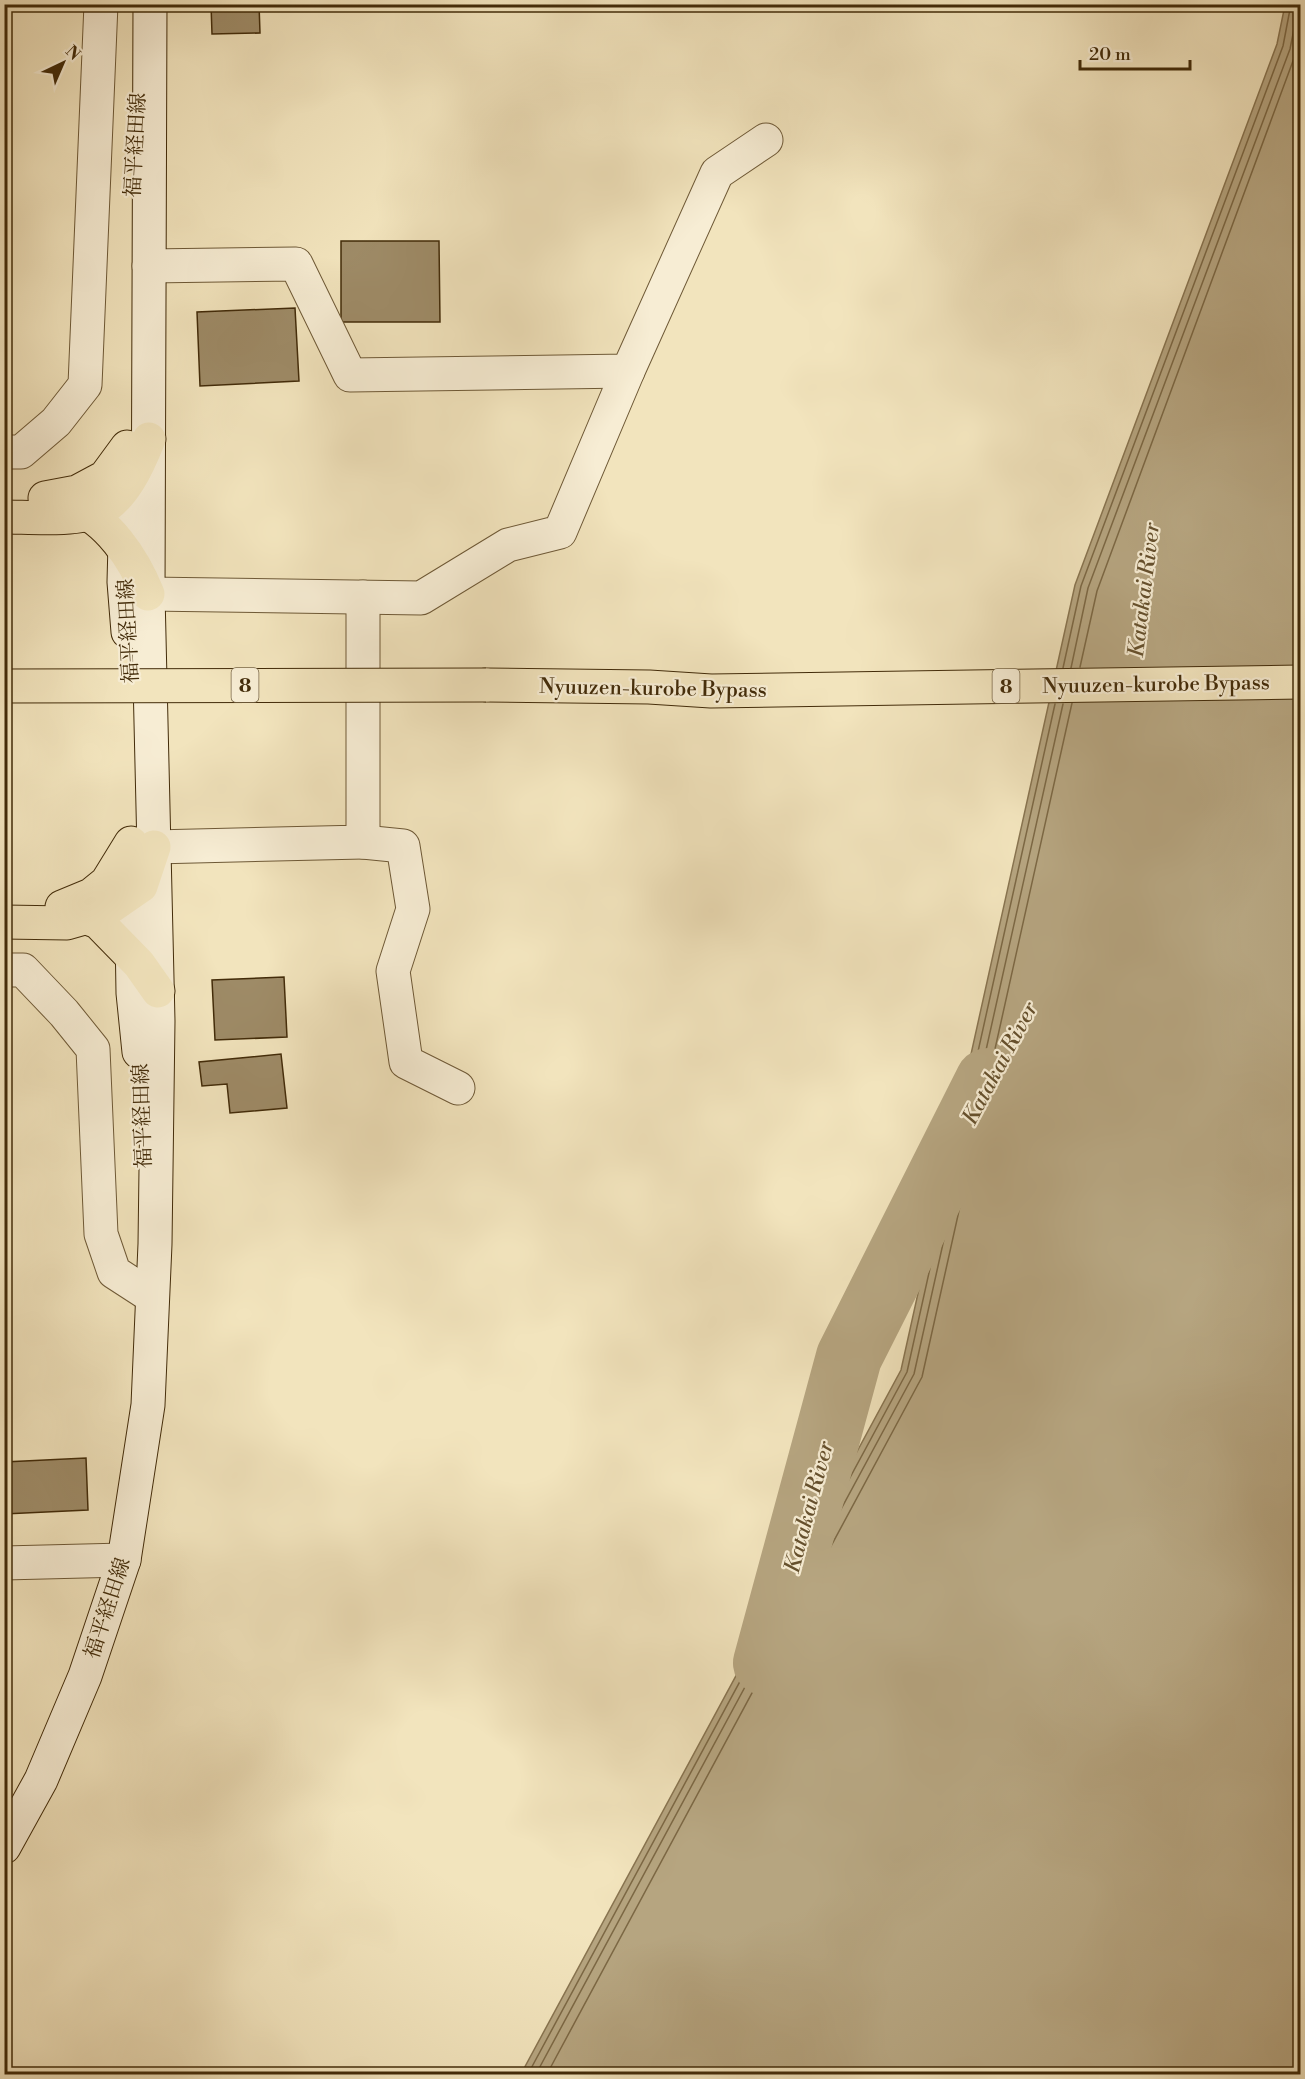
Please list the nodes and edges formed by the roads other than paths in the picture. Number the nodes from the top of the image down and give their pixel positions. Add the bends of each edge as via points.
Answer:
1 (101, 4) edge
2 (150, 11) edge
3 (766, 140) dead end
4 (149, 266) junction
5 (628, 370) junction
6 (138, 442) junction
7 (4, 452) edge
8 (126, 482) junction
9 (4, 499) edge
10 (43, 507) junction
11 (86, 514) junction
12 (4, 517) edge
13 (132, 576) junction
14 (363, 597) junction
15 (1300, 682) edge
16 (4, 686) edge
17 (363, 842) junction
18 (142, 845) junction
19 (131, 894) junction
20 (4, 907) edge
21 (71, 916) junction
22 (4, 922) edge
23 (132, 957) junction
24 (4, 970) edge
25 (145, 992) junction
26 (458, 1088) dead end
27 (152, 1296) junction
28 (124, 1560) junction
29 (4, 1563) edge
30 (4, 1847) edge

1 - 7 street via 85,385 56,422 21,452
2 - 4 street, 福平経田線
2 - 6 street, 福平経田線 via 141,64 132,174 132,337
3 - 5 street via 717,173
4 - 5 street via 296,264 350,375
4 - 6 street, 福平経田線
5 - 14 street via 560,532 508,545 421,598
6 - 8 highway via 139,462
6 - 10 highway via 105,477
6 - 13 street, 福平経田線
8 - 11 highway via 108,505
8 - 13 street, 福平経田線
9 - 10 highway
10 - 11 highway via 71,517
10 - 12 highway
10 - 13 highway
11 - 13 highway via 100,523
13 - 14 street
13 - 18 street, 福平経田線
14 - 17 street
15 - 16 highway, Nyuuzen-kurobe Bypass / 8, bridge via 711,691 486,685
17 - 18 street
17 - 26 street via 403,846 413,909 393,971 406,1062
18 - 19 highway via 141,886
18 - 21 highway
18 - 25 street, 福平経田線
19 - 21 highway via 102,914
19 - 23 street
20 - 21 highway
21 - 22 highway
21 - 23 highway via 98,922
21 - 25 highway
23 - 25 highway
24 - 27 street via 23,970 93,1049 101,1234 114,1272
25 - 27 street, 福平経田線 via 155,1244
27 - 28 street, 福平経田線 via 148,1406
28 - 29 street
28 - 30 street, 福平経田線 via 85,1676 41,1780

